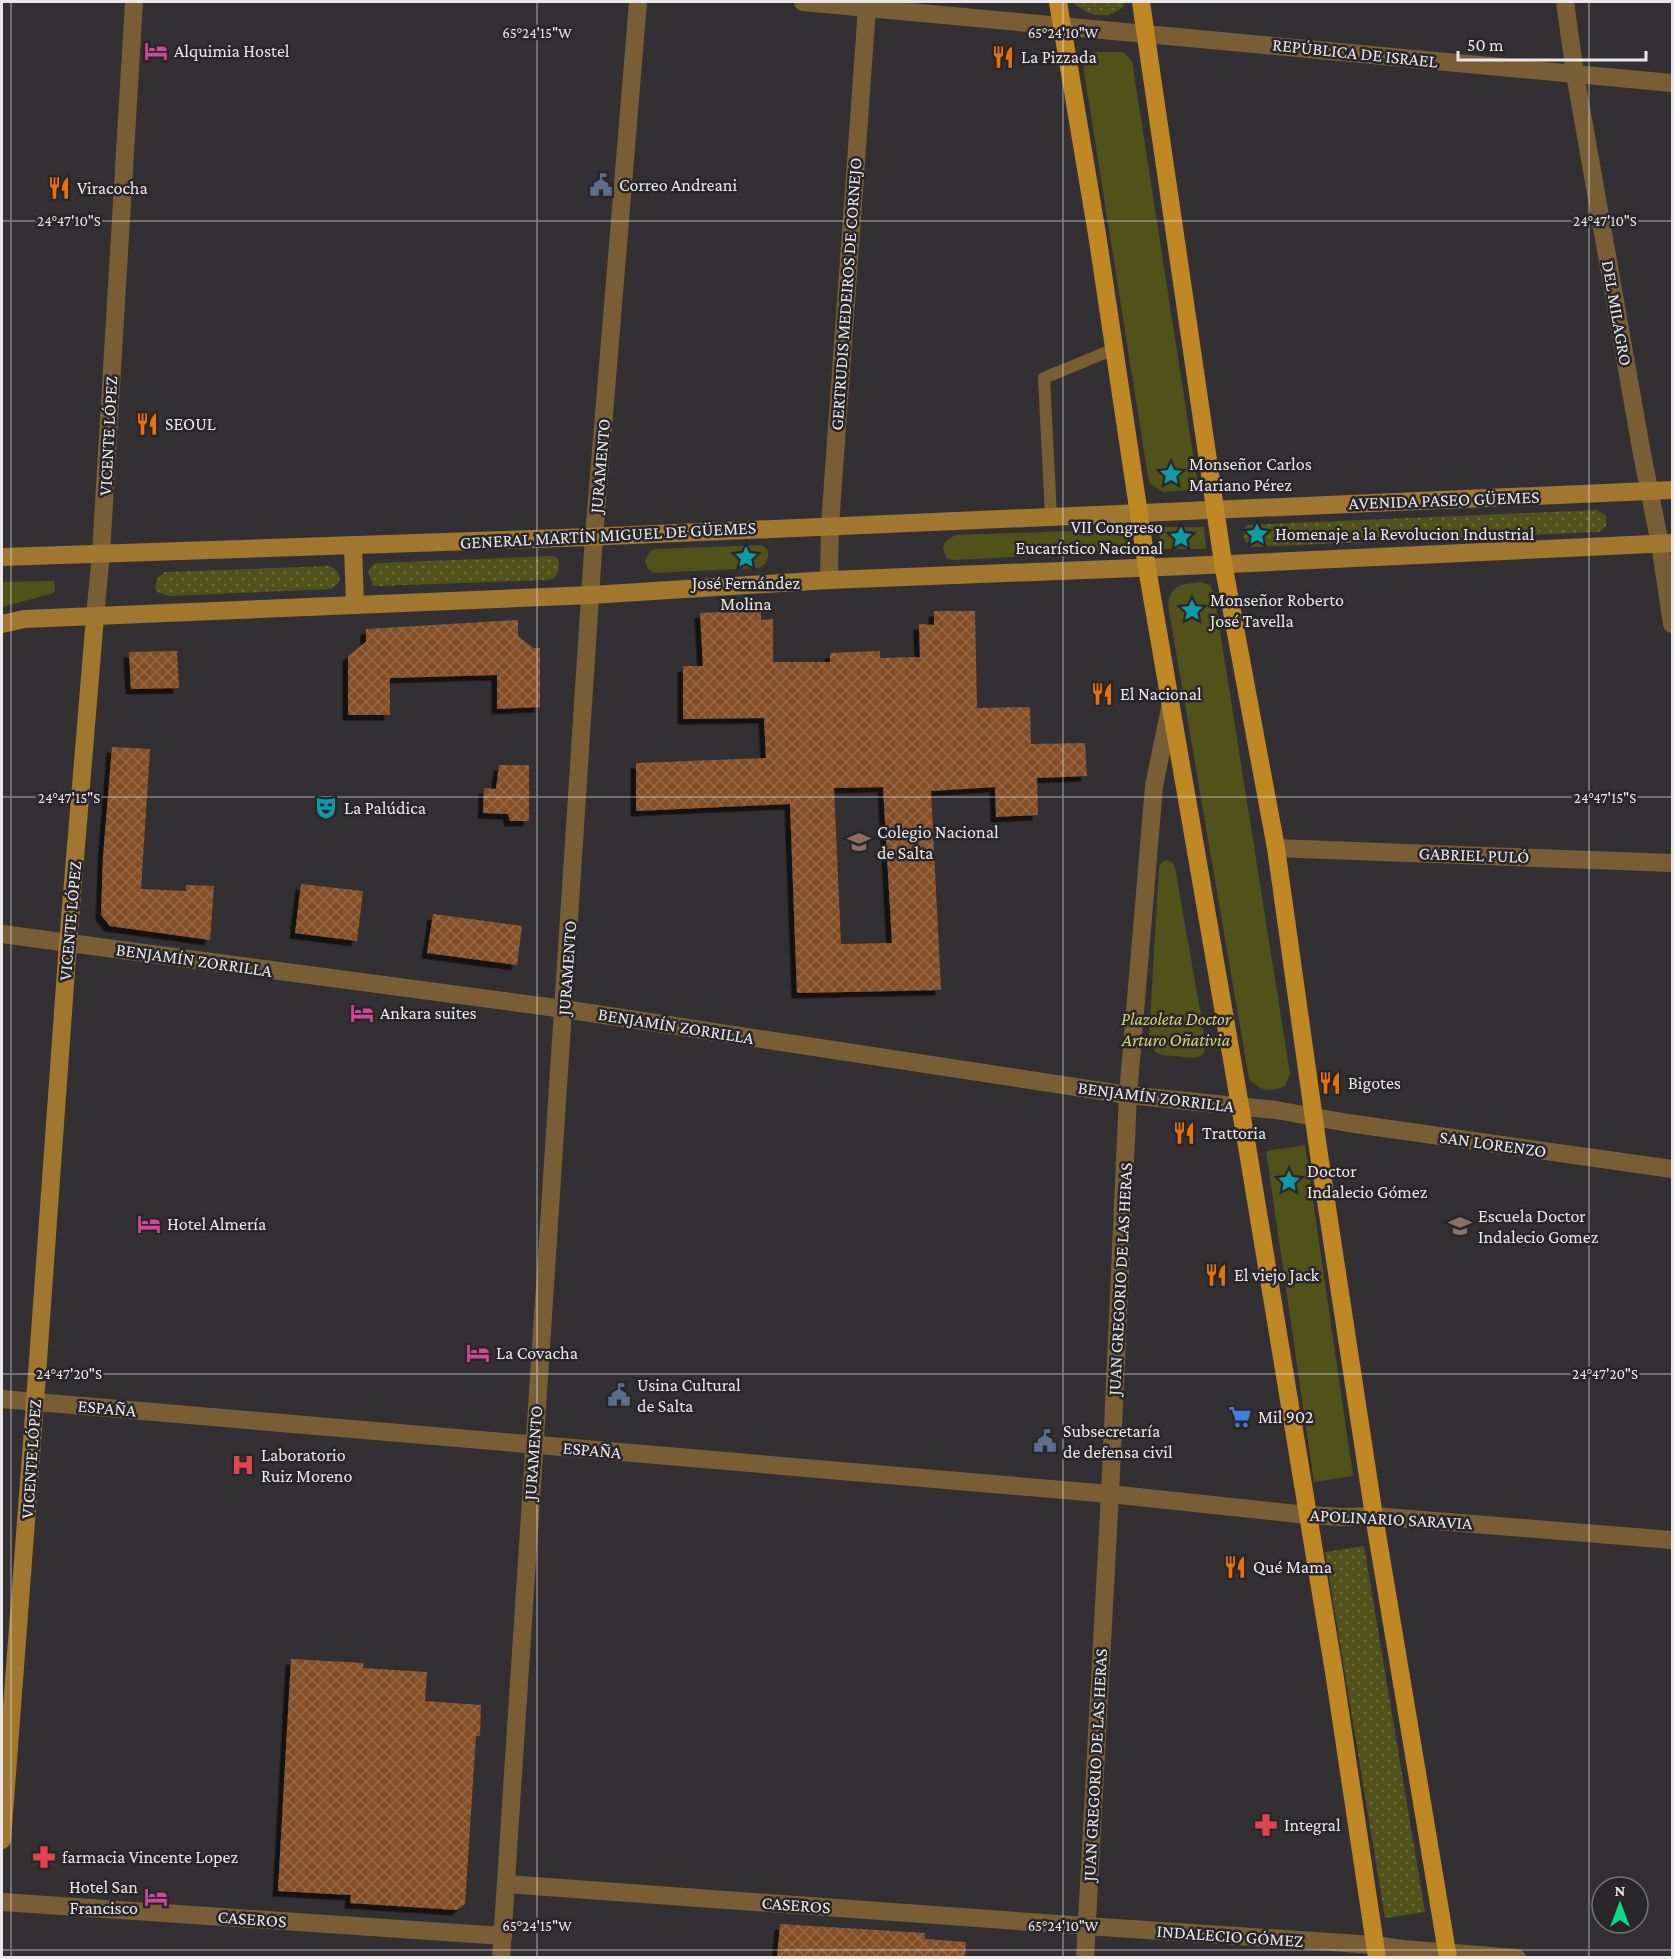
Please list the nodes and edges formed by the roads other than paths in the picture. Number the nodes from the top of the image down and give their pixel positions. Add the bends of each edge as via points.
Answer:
1 (134, 2) edge
2 (638, 2) edge
3 (803, 2) edge
4 (1058, 2) edge
5 (1141, 2) edge
6 (1565, 2) edge
7 (867, 8) junction
8 (1062, 27) junction
9 (1146, 32) junction
10 (1575, 74) junction
11 (1672, 83) edge
12 (1114, 349) junction
13 (1672, 490) edge
14 (1650, 491) junction
15 (1215, 510) junction
16 (1138, 512) junction
17 (1051, 516) junction
18 (830, 525) junction
19 (594, 537) junction
20 (1666, 543) edge
21 (354, 546) junction
22 (101, 554) junction
23 (2, 557) edge
24 (1223, 563) junction
25 (1147, 568) junction
26 (829, 580) junction
27 (591, 595) junction
28 (355, 605) junction
29 (95, 616) junction
30 (2, 624) edge
31 (1672, 624) edge
32 (1171, 706) junction
33 (1276, 848) junction
34 (1672, 863) edge
35 (2, 934) edge
36 (68, 943) junction
37 (564, 1009) junction
38 (1128, 1095) junction
39 (1240, 1108) junction
40 (1313, 1117) junction
41 (1672, 1169) edge
42 (2, 1400) edge
43 (35, 1402) junction
44 (533, 1445) junction
45 (1110, 1494) junction
46 (1307, 1515) junction
47 (1374, 1516) junction
48 (1672, 1540) edge
49 (2, 1840) edge
50 (507, 1884) junction
51 (2, 1902) edge
52 (1086, 1926) junction
53 (503, 1936) junction
54 (1376, 1951) edge
55 (1448, 1955) edge
56 (501, 1958) edge
57 (1085, 1958) edge
58 (1517, 1958) edge

1 - 22 street, VICENTE LÓPEZ
2 - 19 street, JURAMENTO
3 - 7 street, REPÚBLICA DE ISRAEL
4 - 8 main road
5 - 9 main road
6 - 10 street, DEL MILAGRO
7 - 8 street, REPÚBLICA DE ISRAEL
7 - 18 street, GERTRUDIS MEDEIROS DE CORNEJO
8 - 9 street, REPÚBLICA DE ISRAEL
8 - 12 main road
9 - 10 street, REPÚBLICA DE ISRAEL
9 - 15 main road
10 - 11 street, REPÚBLICA DE ISRAEL
10 - 14 street, DEL MILAGRO
12 - 16 main road
12 - 17 lane via 1044,378
13 - 14 main road, AVENIDA PASEO GÜEMES
14 - 15 main road, AVENIDA PASEO GÜEMES
14 - 20 street, DEL MILAGRO
15 - 16 main road, GENERAL MARTÍN MIGUEL DE GÜEMES
15 - 24 main road
16 - 17 main road, GENERAL MARTÍN MIGUEL DE GÜEMES
16 - 25 main road
17 - 18 main road, GENERAL MARTÍN MIGUEL DE GÜEMES
18 - 19 main road, GENERAL MARTÍN MIGUEL DE GÜEMES
18 - 26 street, GERTRUDIS MEDEIROS DE CORNEJO
19 - 21 main road, GENERAL MARTÍN MIGUEL DE GÜEMES
19 - 27 street, JURAMENTO
20 - 24 main road
20 - 31 street, DEL MILAGRO
21 - 22 main road, GENERAL MARTÍN MIGUEL DE GÜEMES
21 - 28 main road
22 - 23 main road, GENERAL MARTÍN MIGUEL DE GÜEMES
22 - 29 street, VICENTE LÓPEZ
24 - 25 main road
24 - 33 main road
25 - 26 main road
25 - 32 main road
26 - 27 main road
27 - 28 main road
27 - 37 street, JURAMENTO
28 - 29 main road
29 - 30 main road via 24,619
29 - 36 main road, VICENTE LÓPEZ
32 - 38 street, JUAN GREGORIO DE LAS HERAS via 1154,786
32 - 39 main road
33 - 34 street, GABRIEL PULÓ
33 - 40 main road
35 - 36 street, BENJAMÍN ZORRILLA
36 - 37 street, BENJAMÍN ZORRILLA
36 - 43 main road, VICENTE LÓPEZ
37 - 38 street, BENJAMÍN ZORRILLA
37 - 44 street, JURAMENTO
38 - 39 street, BENJAMÍN ZORRILLA
38 - 45 street, JUAN GREGORIO DE LAS HERAS
39 - 40 street, BENJAMÍN ZORRILLA
39 - 46 main road
40 - 41 street, SAN LORENZO
40 - 47 main road
42 - 43 street, ESPAÑA
43 - 44 street, ESPAÑA
43 - 49 main road, VICENTE LÓPEZ
44 - 45 street, ESPAÑA
44 - 50 street, JURAMENTO
45 - 46 street, APOLINARIO SARAVIA
45 - 52 street, JUAN GREGORIO DE LAS HERAS
46 - 47 street, APOLINARIO SARAVIA
46 - 54 main road
47 - 48 street, APOLINARIO SARAVIA
47 - 55 main road
50 - 52 street, CASEROS
50 - 53 street, JURAMENTO
51 - 53 street, CASEROS
52 - 54 street, INDALECIO GÓMEZ
52 - 57 street, JUAN GREGORIO DE LAS HERAS
53 - 56 street, JURAMENTO
54 - 55 street, INDALECIO GÓMEZ via 1403,1949
55 - 58 street, INDALECIO GÓMEZ

